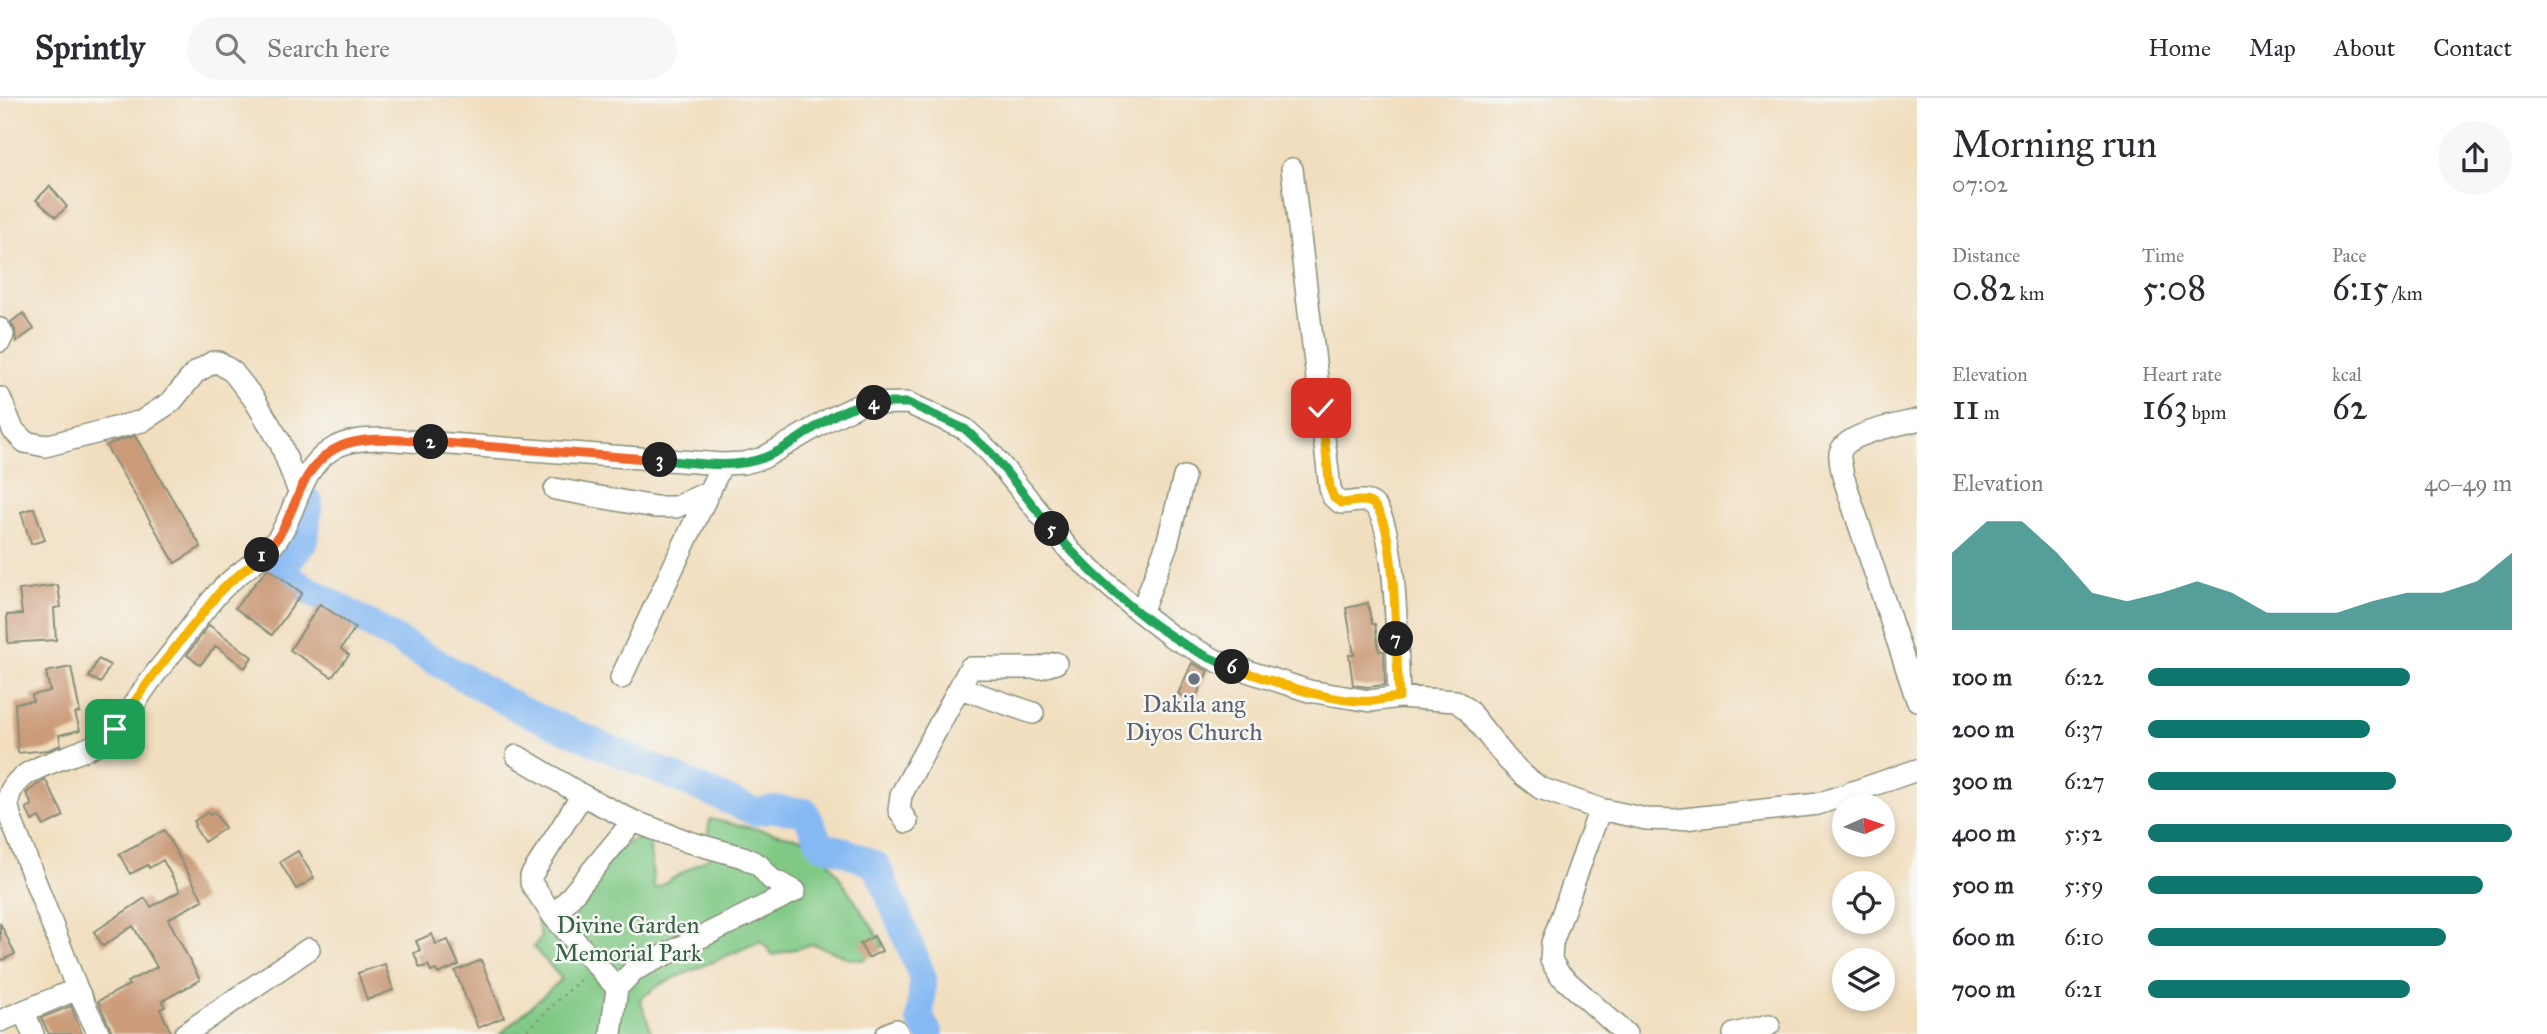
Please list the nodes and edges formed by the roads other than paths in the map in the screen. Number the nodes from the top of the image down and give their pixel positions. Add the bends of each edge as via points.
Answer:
1 (1292, 169) dead end
2 (0, 329) edge
3 (0, 341) edge
4 (0, 398) edge
5 (1917, 420) edge
6 (722, 464) junction
7 (1184, 477) dead end
8 (555, 489) dead end
9 (710, 491) junction
10 (299, 492) junction
11 (1141, 613) junction
12 (1056, 663) dead end
13 (621, 678) dead end
14 (966, 690) dead end
15 (1399, 697) junction
16 (1917, 700) edge
17 (1033, 713) dead end
18 (517, 756) dead end
19 (1917, 770) edge
20 (582, 795) junction
21 (4, 797) edge
22 (1600, 810) junction
23 (633, 821) junction
24 (907, 822) dead end
25 (554, 917) junction
26 (309, 949) dead end
27 (617, 988) junction
28 (77, 989) junction
29 (24, 1012) junction
30 (0, 1021) edge
31 (1769, 1025) dead end
32 (33, 1034) edge
33 (99, 1034) edge
34 (185, 1034) edge
35 (611, 1034) edge
36 (887, 1034) edge
37 (898, 1034) edge
38 (1626, 1034) edge
39 (1734, 1034) edge

1 - 15 street via 1330,488 1341,503 1372,504 1384,529 1391,554
2 - 3 street
4 - 10 street via 13,430 25,442 45,446 142,421 171,402 195,373 218,362 233,372 254,399 280,442
5 - 16 street via 1856,437 1844,444 1840,454 1843,476
6 - 9 street
6 - 10 street via 364,439 330,450 316,463
6 - 11 street via 763,458 861,404 908,403 965,429 991,453 1071,552
7 - 11 street via 1167,544
8 - 9 street via 655,507 676,507
9 - 13 street
10 - 21 street via 279,538 222,589 115,729 102,741 25,774
11 - 15 street via 1172,637 1219,662 1270,680 1342,698
12 - 24 street via 1039,668 970,668 901,795 899,810
14 - 17 street
15 - 22 street via 1456,701 1506,758 1540,788
18 - 20 street
19 - 22 street via 1818,804 1675,820
20 - 23 street
20 - 25 street via 531,876 532,888
21 - 28 street
22 - 38 street via 1552,943 1551,960 1559,974
23 - 25 street
23 - 27 street via 743,857 795,891 634,970
25 - 27 street
26 - 34 street
27 - 35 street
28 - 29 street
28 - 33 street
29 - 30 street
29 - 32 street
31 - 39 street
36 - 37 street via 896,1030

